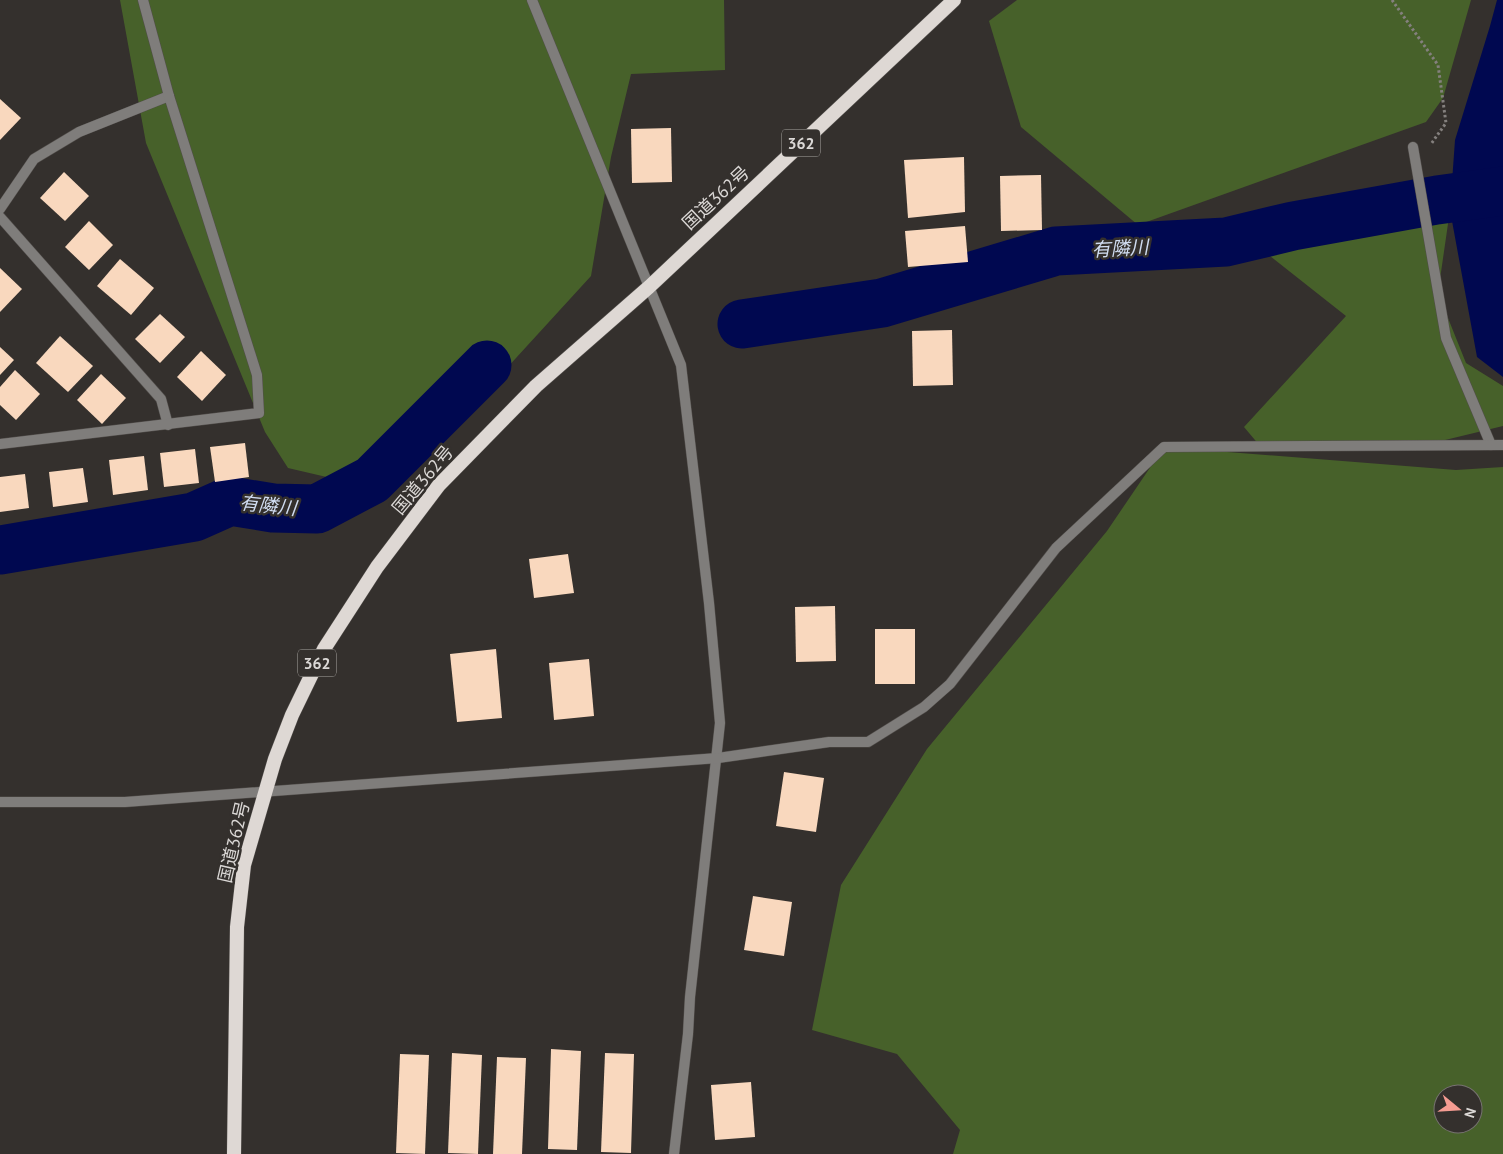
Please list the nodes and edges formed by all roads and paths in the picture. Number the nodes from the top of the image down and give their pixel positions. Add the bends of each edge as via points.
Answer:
1 (143, 0) edge
2 (532, 0) edge
3 (954, 0) edge
4 (1392, 0) edge
5 (169, 96) junction
6 (1413, 147) joint
7 (0, 209) edge
8 (0, 217) edge
9 (649, 287) junction
10 (168, 424) junction
11 (0, 444) edge
12 (1491, 445) junction
13 (1503, 445) edge
14 (718, 758) junction
15 (264, 791) junction
16 (0, 802) edge
17 (234, 1154) edge
18 (674, 1154) edge

1 - 5 street
2 - 9 street
3 - 9 highway, 国道362号 / 362
4 - 6 path via 1438,65 1440,75 1446,123 1431,144
5 - 7 street via 79,132 34,159
5 - 10 street via 256,375 259,413
6 - 12 street via 1446,338
8 - 10 street via 161,399
9 - 14 street via 681,365 717,686
9 - 15 highway, 国道362号 / 362 via 536,386 439,485 422,507 377,567 324,649 292,715
10 - 11 street
12 - 13 street
12 - 14 street via 1164,447 1056,548 950,684 924,707 868,742 829,742
14 - 15 street
14 - 18 street
15 - 16 street via 125,802
15 - 17 highway, 国道362号 / 362 via 244,865 237,927

